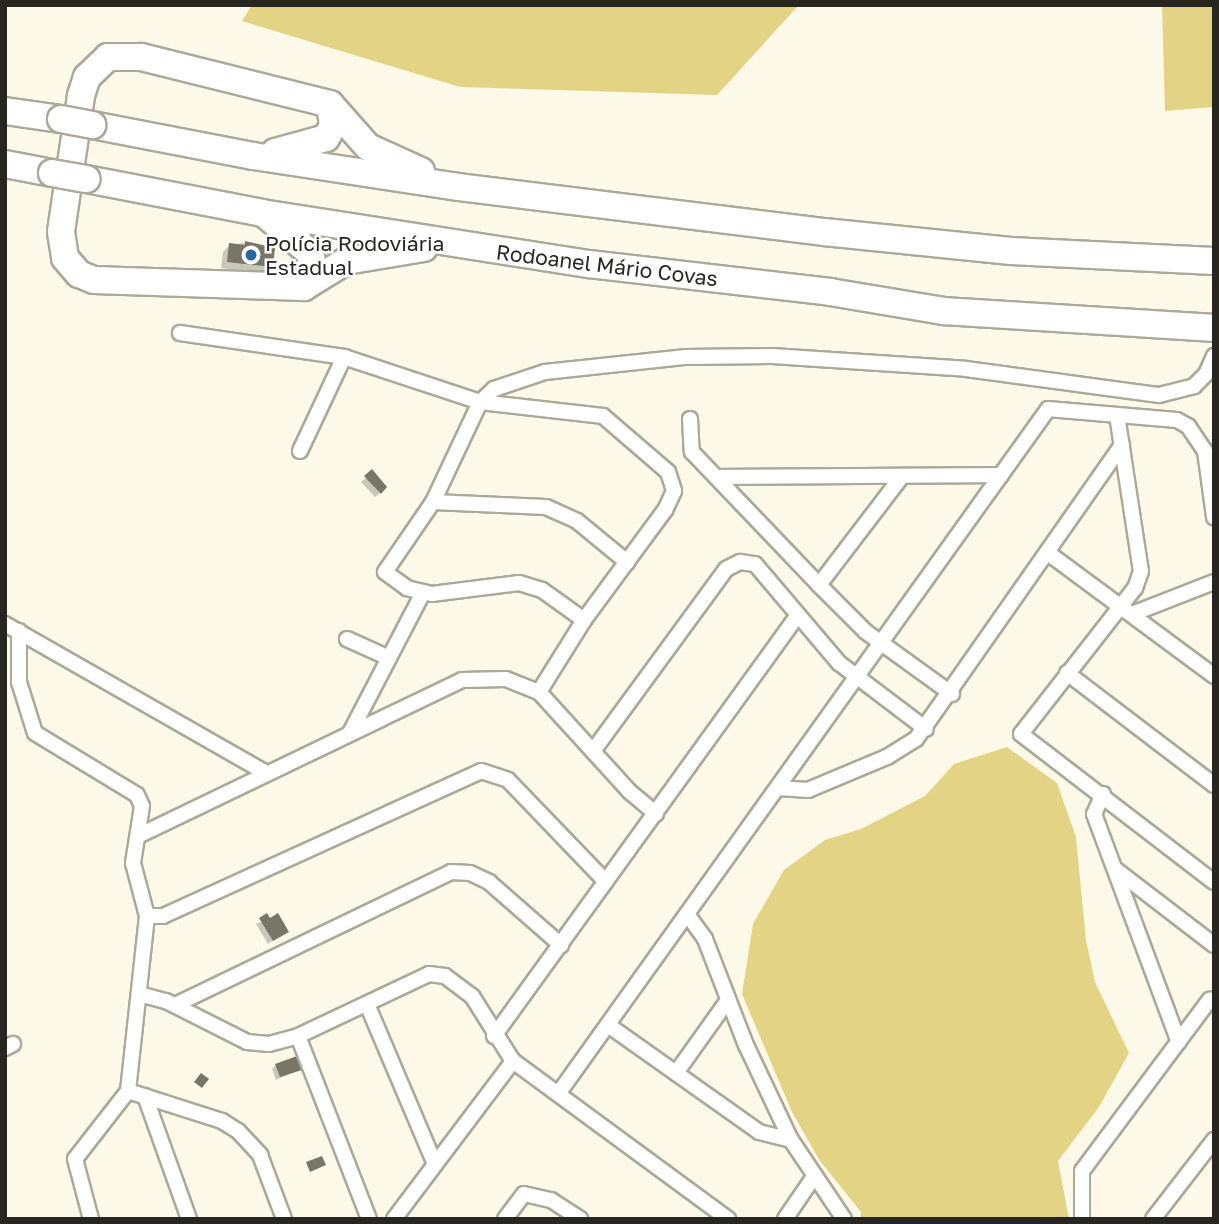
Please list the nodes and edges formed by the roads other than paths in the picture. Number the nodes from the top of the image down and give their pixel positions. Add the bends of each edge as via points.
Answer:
1 (330, 104) junction
2 (5, 111) edge
3 (253, 156) junction
4 (5, 163) edge
5 (458, 187) junction
6 (262, 213) junction
7 (447, 244) junction
8 (1214, 261) edge
9 (304, 287) junction
10 (1214, 328) edge
11 (180, 333) dead end
12 (344, 356) junction
13 (1214, 356) edge
14 (480, 402) junction
15 (1117, 415) junction
16 (690, 419) dead end
17 (1122, 445) junction
18 (300, 451) dead end
19 (1001, 475) junction
20 (902, 476) junction
21 (719, 477) junction
22 (433, 502) junction
23 (1214, 517) edge
24 (1048, 554) junction
25 (627, 562) junction
26 (1214, 582) edge
27 (819, 585) junction
28 (423, 593) junction
29 (1126, 610) junction
30 (798, 615) junction
31 (584, 620) junction
32 (12, 628) edge
33 (346, 639) dead end
34 (881, 643) junction
35 (389, 658) junction
36 (1067, 673) junction
37 (1214, 676) edge
38 (857, 677) junction
39 (539, 692) junction
40 (952, 694) junction
41 (926, 729) junction
42 (350, 733) junction
43 (593, 751) junction
44 (266, 772) junction
45 (1214, 785) edge
46 (778, 788) junction
47 (1103, 794) junction
48 (656, 814) junction
49 (140, 835) junction
50 (1114, 868) junction
51 (1214, 882) edge
52 (606, 883) junction
53 (687, 914) junction
54 (147, 916) junction
55 (561, 945) junction
56 (1214, 945) edge
57 (139, 994) junction
58 (728, 999) junction
59 (1210, 999) dead end
60 (367, 1003) junction
61 (175, 1005) junction
62 (608, 1025) junction
63 (299, 1036) junction
64 (494, 1036) junction
65 (1179, 1042) junction
66 (513, 1061) junction
67 (676, 1073) junction
68 (128, 1091) junction
69 (558, 1094) junction
70 (145, 1096) junction
71 (791, 1140) junction
72 (1214, 1140) edge
73 (435, 1164) junction
74 (815, 1175) junction
75 (91, 1219) edge
76 (189, 1219) edge
77 (284, 1219) edge
78 (369, 1219) edge
79 (394, 1219) edge
80 (505, 1219) edge
81 (580, 1219) edge
82 (728, 1219) edge
83 (785, 1219) edge
84 (844, 1219) edge
85 (1082, 1219) edge
86 (1153, 1219) edge

1 - 3 highway via 333,126 323,140
1 - 5 highway via 374,151
1 - 9 highway via 141,57 102,60 87,77 81,96 61,232 65,258 79,274 94,280
2 - 3 highway, bridge
3 - 5 highway
4 - 6 highway, Rodoanel Mário Covas, bridge
5 - 8 highway via 1011,251
6 - 7 highway, Rodoanel Mário Covas
6 - 9 highway via 310,254 313,266
7 - 9 highway via 346,261
7 - 10 highway, Rodoanel Mário Covas via 944,311
11 - 12 street
12 - 14 street
12 - 18 street
13 - 14 street via 1194,386 1158,396 966,369 772,356 686,357 545,372 494,388
14 - 22 street
14 - 25 street via 603,416 668,472 674,491
15 - 17 street
15 - 19 street via 1048,409
15 - 23 street via 1177,420 1193,430 1205,451
16 - 21 street via 692,452
17 - 24 street
17 - 29 street via 1143,563
19 - 20 street
19 - 34 street
20 - 21 street
20 - 27 street
21 - 27 street
22 - 25 street via 546,507 577,521
22 - 28 street via 385,572 399,584
24 - 29 street
24 - 40 street
25 - 31 street
26 - 29 street
27 - 34 street
28 - 31 street via 519,583 542,590
28 - 35 street
29 - 36 street
29 - 37 street
30 - 38 street
30 - 43 street via 755,564 740,562 726,569
30 - 48 street
31 - 39 street
32 - 44 street
32 - 49 street via 19,682 35,733 137,795 142,806
33 - 35 street
34 - 38 street
34 - 40 street
35 - 42 street
36 - 45 street
36 - 47 street via 1021,734
38 - 41 street
38 - 46 street
39 - 42 street via 506,678 462,680
39 - 43 street
40 - 41 street
41 - 46 street via 896,753 808,790
42 - 44 street
43 - 48 street
44 - 49 street
46 - 53 street
47 - 50 street via 1094,814
47 - 51 street
48 - 52 street
49 - 54 street via 133,863
50 - 56 street
50 - 65 street
52 - 54 street via 508,780 481,771 163,916
52 - 55 street
53 - 58 street via 705,939
53 - 62 street
54 - 57 street
55 - 61 street via 489,882 470,873 451,872
55 - 64 street
57 - 61 street
57 - 68 street
58 - 67 street
58 - 71 street
59 - 65 street
60 - 63 street
60 - 64 street via 429,974 445,976 472,996
60 - 73 street
61 - 63 street via 247,1042 269,1044
62 - 67 street
62 - 69 street
63 - 78 street
64 - 66 street
65 - 85 street via 1082,1171
66 - 69 street
66 - 73 street
67 - 71 street via 759,1132
68 - 70 street
68 - 75 street via 75,1159
69 - 82 street
70 - 76 street
70 - 77 street via 222,1121 246,1138 260,1155
71 - 74 street
72 - 86 street
73 - 79 street
74 - 83 street
74 - 84 street
80 - 81 street via 524,1194 551,1200

